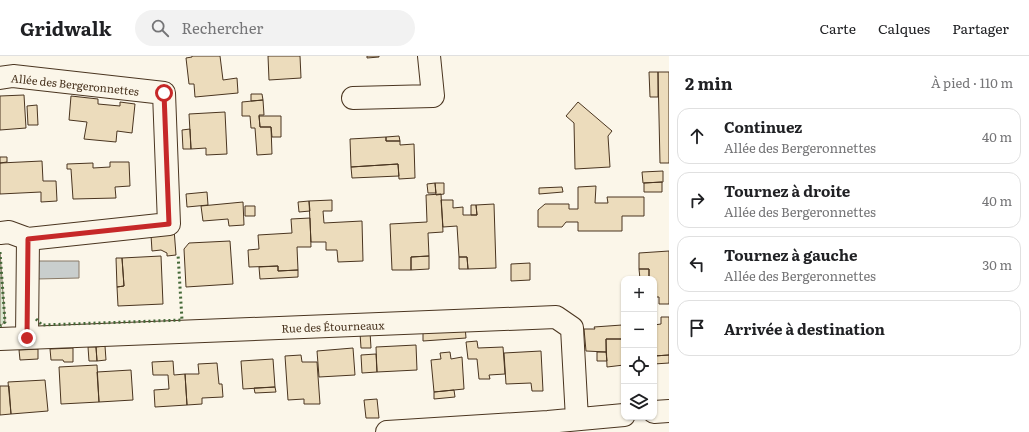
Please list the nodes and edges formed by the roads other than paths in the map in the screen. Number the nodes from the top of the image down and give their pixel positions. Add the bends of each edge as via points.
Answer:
1 (429, 56) edge
2 (0, 78) edge
3 (353, 98) dead end
4 (0, 233) edge
5 (28, 239) junction
6 (27, 338) junction
7 (0, 339) edge
8 (669, 411) edge
9 (657, 412) edge
10 (621, 415) edge
11 (577, 419) junction
12 (387, 432) edge

1 - 3 street via 433,96
2 - 5 street, Allée des Bergeronnettes via 13,76 164,93 169,224
4 - 5 street, Allée des Bergeronnettes via 9,232
5 - 6 street
6 - 7 street, Rue des Étourneaux
6 - 11 street, Rue des Étourneaux via 556,317 572,328
8 - 9 street
10 - 11 street
11 - 12 street

